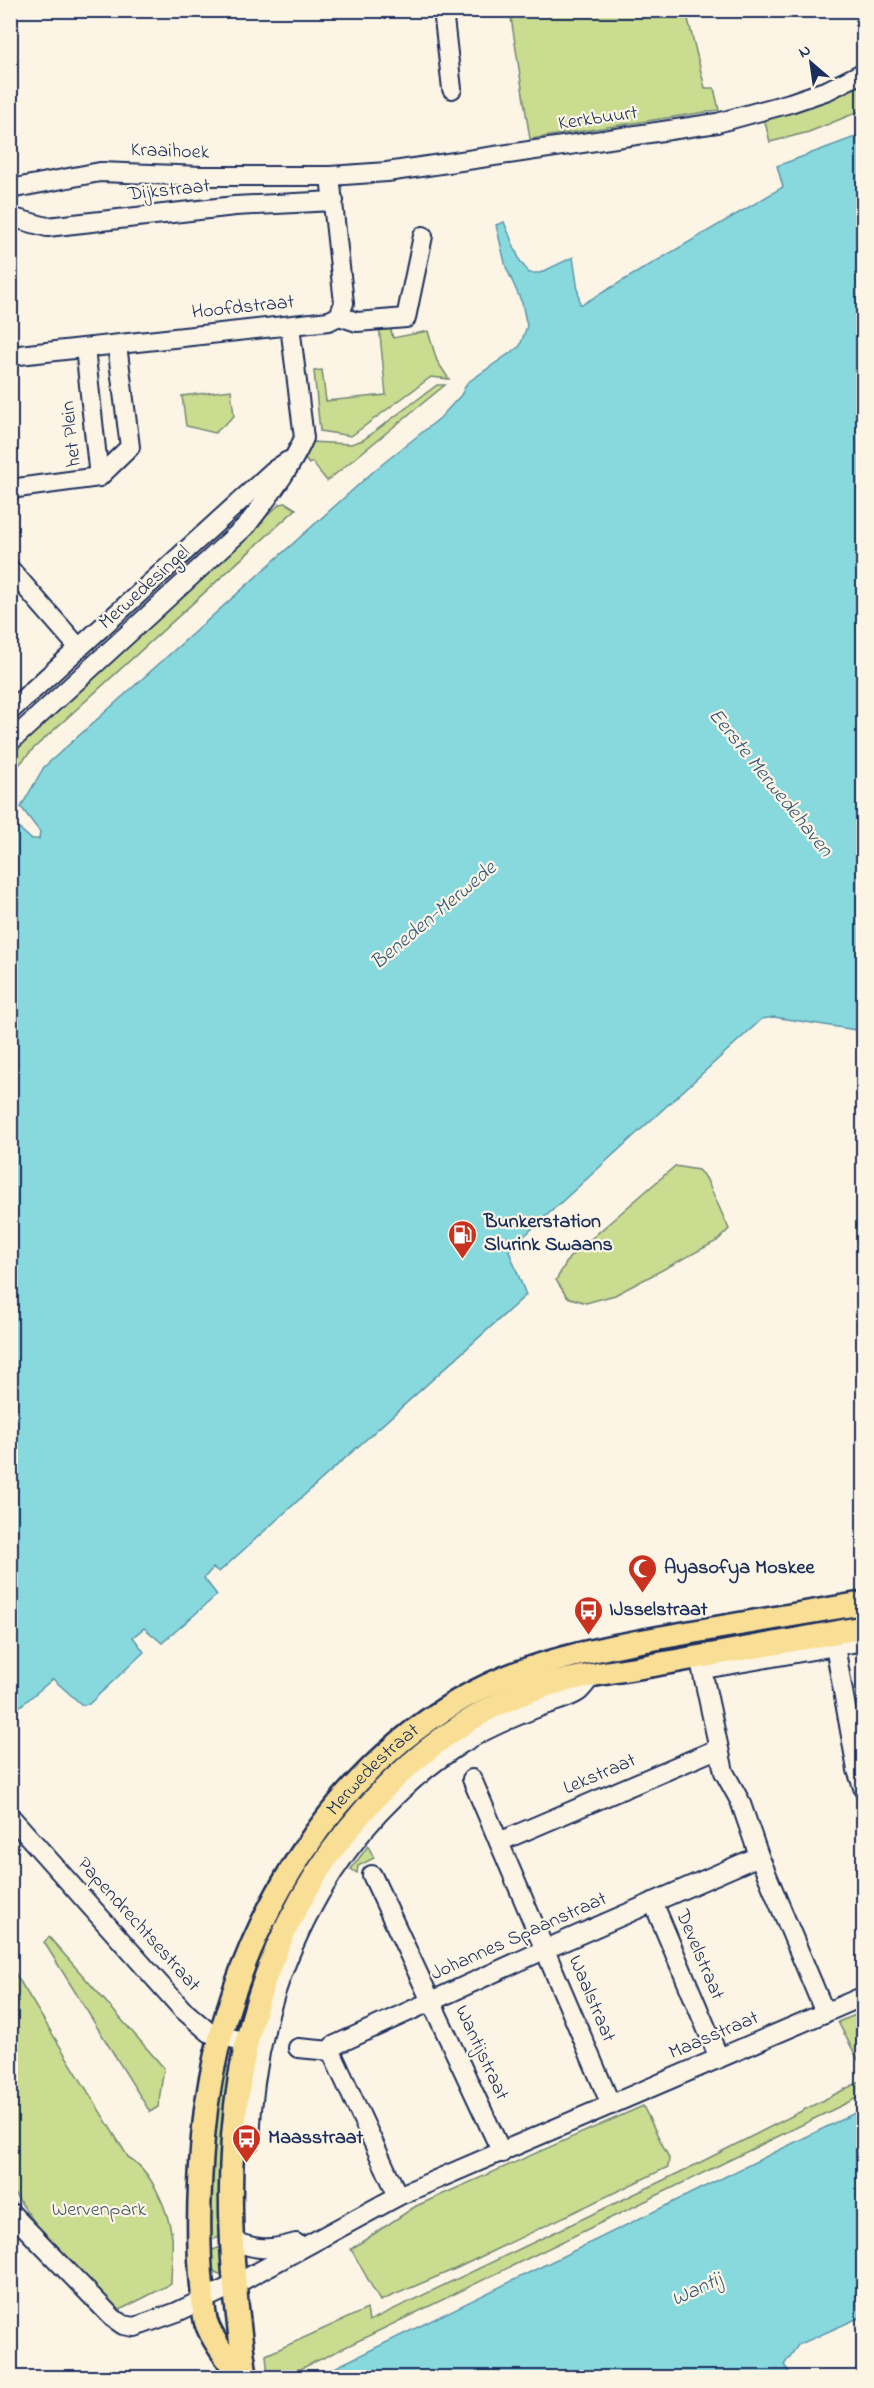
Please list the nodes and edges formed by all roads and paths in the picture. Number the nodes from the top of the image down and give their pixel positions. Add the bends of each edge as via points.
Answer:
1 (443, 10) edge
2 (864, 72) edge
3 (452, 89) dead end
4 (330, 176) junction
5 (10, 189) edge
6 (334, 201) junction
7 (10, 216) edge
8 (423, 236) dead end
9 (339, 316) junction
10 (290, 326) junction
11 (117, 345) junction
12 (85, 348) junction
13 (10, 356) edge
14 (297, 455) junction
15 (99, 477) junction
16 (10, 489) edge
17 (10, 569) edge
18 (78, 648) junction
19 (10, 711) edge
20 (10, 742) edge
21 (858, 1604) edge
22 (861, 1632) edge
23 (836, 1646) junction
24 (702, 1663) junction
25 (593, 1675) junction
26 (466, 1701) junction
27 (717, 1749) junction
28 (472, 1779) dead end
29 (864, 1790) edge
30 (10, 1816) edge
31 (499, 1842) junction
32 (759, 1856) junction
33 (372, 1875) dead end
34 (653, 1902) junction
35 (546, 1949) junction
36 (864, 1996) edge
37 (431, 2000) junction
38 (825, 2013) junction
39 (222, 2036) junction
40 (247, 2042) junction
41 (298, 2049) dead end
42 (331, 2051) junction
43 (719, 2058) junction
44 (611, 2105) junction
45 (232, 2147) junction
46 (502, 2153) junction
47 (398, 2196) junction
48 (10, 2212) edge
49 (321, 2237) junction
50 (230, 2240) junction
51 (199, 2253) junction
52 (236, 2284) junction
53 (205, 2310) junction
54 (243, 2371) edge

1 - 3 street
2 - 4 street, Kerkbuurt via 828,90 717,123 387,172
4 - 5 street, Kraaihoek via 100,172
4 - 6 street
6 - 7 street, Dijkstraat via 235,206 47,227
6 - 9 street via 344,303
8 - 9 street via 406,318 357,322
9 - 10 street, Hoofdstraat
10 - 11 street, Hoofdstraat
10 - 14 street, Merwedesingel via 304,438
11 - 12 street, Hoofdstraat
11 - 15 street, het Plein via 130,447
12 - 13 street, Hoofdstraat
12 - 15 street, het Plein
14 - 18 street, Merwedesingel via 273,471
14 - 20 street, Merwedesingel via 247,525
15 - 16 street
17 - 18 street
18 - 19 street, Merwedesingel
21 - 22 street
21 - 26 main road, Merwedestraat via 590,1650 526,1669
22 - 23 street, Merwedestraat
22 - 24 main road, Merwedestraat
23 - 24 street, Merwedestraat
23 - 29 street via 857,1770
24 - 25 main road, Merwedestraat
24 - 27 street
25 - 26 main road, Merwedestraat
25 - 45 street, Merwedestraat via 577,1693 488,1729 436,1762 387,1806 330,1874 306,1916 274,1994 252,2099 250,2142
26 - 39 main road, Merwedestraat via 428,1721 366,1772 318,1829 280,1888 242,1967
26 - 40 main road, Merwedestraat via 443,1738 391,1781 317,1871 264,1978
27 - 31 street, Lekstraat
27 - 32 street
28 - 31 street, Waalstraat
30 - 39 street, Papendrechtsestraat via 182,2009 210,2033
31 - 35 street, Waalstraat
32 - 34 street, Johannes Spaanstraat
32 - 38 street
33 - 37 street, Wantijstraat
34 - 35 street, Johannes Spaanstraat
34 - 43 street, Develstraat
35 - 37 street, Johannes Spaanstraat
35 - 44 street, Waalstraat
36 - 38 street, Maasstraat
37 - 42 street, Johannes Spaanstraat via 333,2046
37 - 46 street, Wantijstraat
38 - 43 street, Maasstraat
39 - 40 street, Papendrechtsestraat
39 - 51 main road, Merwedestraat via 204,2123
40 - 45 main road, Merwedestraat
41 - 42 street
42 - 47 street
43 - 44 street, Maasstraat
44 - 46 street, Maasstraat
45 - 50 main road, Merwedestraat
46 - 47 street, Maasstraat
47 - 49 street, Maasstraat
48 - 53 street, Maasstraat via 123,2325 135,2327 170,2315
49 - 50 street, Maasstraat via 273,2249 257,2249
49 - 52 street, Maasstraat
50 - 52 main road, Merwedestraat
51 - 52 main road via 210,2275 222,2283
51 - 53 main road, Merwedestraat
52 - 53 street, Maasstraat
52 - 54 main road, Merwedestraat
53 - 54 main road

